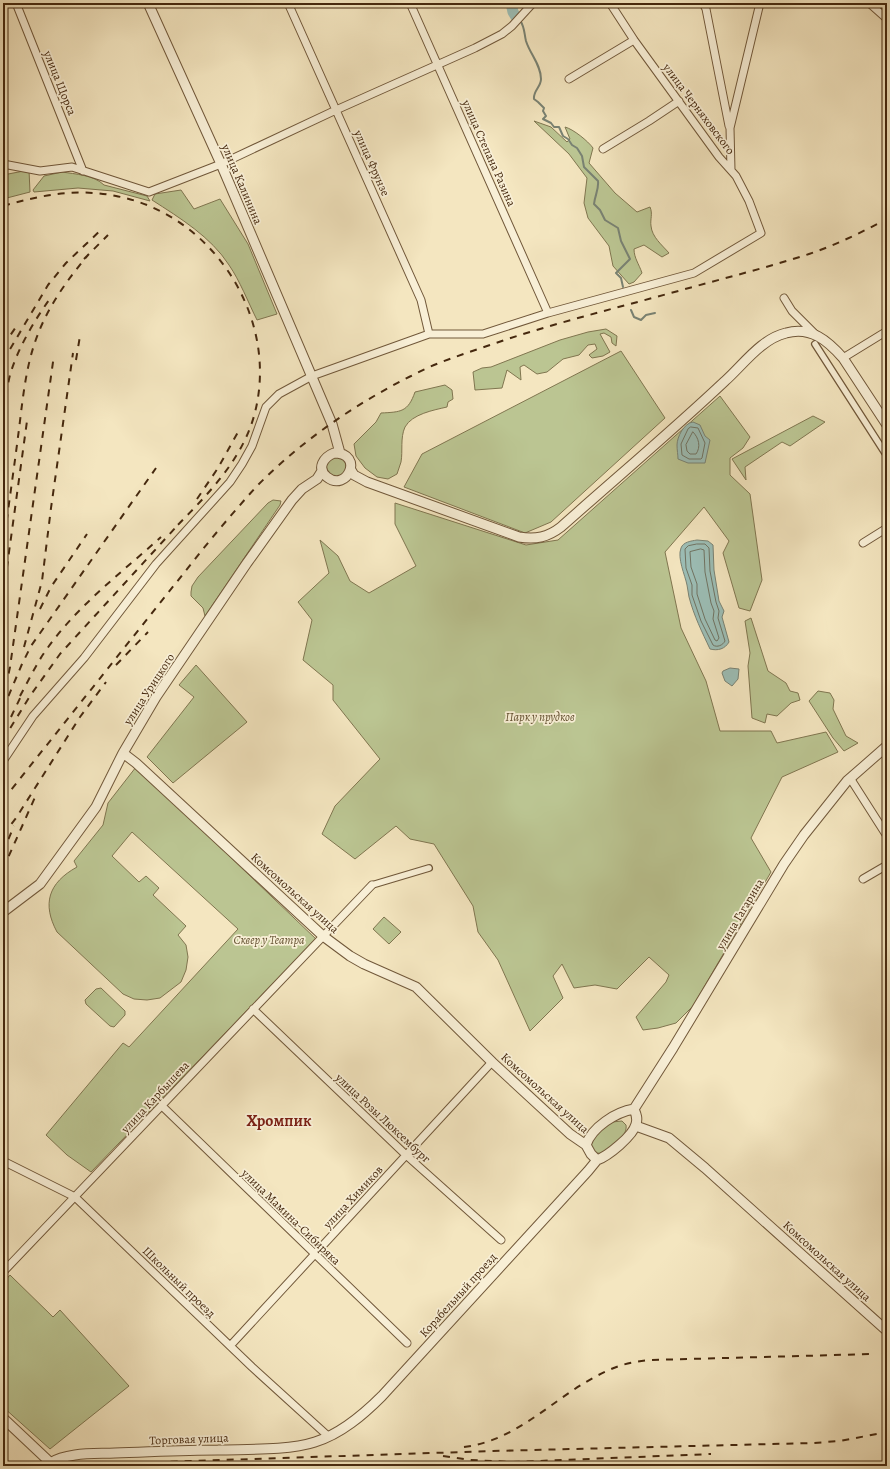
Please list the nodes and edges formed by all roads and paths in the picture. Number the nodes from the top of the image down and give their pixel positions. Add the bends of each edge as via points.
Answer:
1 (16, 3) edge
2 (148, 3) edge
3 (288, 3) edge
4 (410, 3) edge
5 (533, 3) edge
6 (610, 3) edge
7 (704, 3) edge
8 (760, 3) edge
9 (868, 3) edge
10 (887, 19) edge
11 (634, 40) junction
12 (437, 65) junction
13 (569, 79) dead end
14 (679, 101) junction
15 (336, 110) junction
16 (730, 128) junction
17 (603, 149) dead end
18 (3, 164) edge
19 (220, 164) junction
20 (731, 170) junction
21 (83, 171) junction
22 (784, 298) dead end
23 (548, 313) junction
24 (887, 331) edge
25 (429, 334) junction
26 (816, 335) junction
27 (815, 344) dead end
28 (843, 358) junction
29 (312, 376) junction
30 (887, 425) edge
31 (337, 450) junction
32 (887, 456) edge
33 (351, 473) junction
34 (322, 476) junction
35 (887, 528) edge
36 (863, 543) dead end
37 (887, 746) edge
38 (124, 753) junction
39 (3, 761) edge
40 (850, 778) junction
41 (887, 836) edge
42 (887, 865) edge
43 (429, 868) dead end
44 (863, 879) dead end
45 (372, 885) joint
46 (3, 912) edge
47 (323, 936) junction
48 (253, 1009) junction
49 (492, 1062) junction
50 (162, 1106) junction
51 (634, 1109) junction
52 (636, 1126) junction
53 (586, 1145) junction
54 (406, 1155) junction
55 (597, 1160) junction
56 (3, 1161) edge
57 (75, 1197) junction
58 (501, 1240) dead end
59 (315, 1255) junction
60 (3, 1272) edge
61 (887, 1330) edge
62 (406, 1343) dead end
63 (230, 1346) junction
64 (3, 1418) edge
65 (328, 1436) junction
66 (52, 1464) edge

1 - 21 street, улица Щорса
2 - 19 street, улица Калинина
3 - 15 street, улица Фрунзе
4 - 12 street, улица Степана Разина
5 - 12 street via 502,34
6 - 11 street, улица Черняховского
7 - 16 street
8 - 16 street
9 - 10 street
11 - 13 street
11 - 14 street, улица Черняховского
12 - 15 street
12 - 23 street, улица Степана Разина
14 - 17 street
14 - 20 street, улица Черняховского
15 - 19 street
15 - 25 street, улица Фрунзе via 421,300
16 - 20 street
18 - 21 street via 40,171 72,167
19 - 21 street via 149,192
19 - 29 street, улица Калинина
20 - 23 street, улица Черняховского via 749,201 761,233 694,273
22 - 26 street via 792,311
23 - 25 street via 483,334
24 - 28 street
25 - 29 street
26 - 28 street
26 - 33 street via 804,331 788,332 769,341 562,527 546,536 519,537 367,482
27 - 32 street
28 - 30 street
29 - 31 street, улица Калинина via 332,424
29 - 39 street via 270,402 252,446 233,478 156,564 84,658 33,716
31 - 33 street via 348,458
31 - 34 street via 326,458 321,466
33 - 34 street via 338,480
34 - 38 street, улица Урицкого via 302,489 258,546 146,712
35 - 36 street
37 - 40 street, улица Гагарина
38 - 46 street, улица Урицкого via 96,807 40,884
38 - 47 street, Комсомольская улица
40 - 41 street
40 - 51 street, улица Гагарина via 784,864
42 - 44 street
43 - 45 street
45 - 47 street, улица Карбышева
47 - 48 street, улица Карбышева
47 - 49 street, Комсомольская улица via 364,964 416,987
48 - 50 street, улица Карбышева
48 - 54 street, улица Розы Люксембург
49 - 53 street, Комсомольская улица via 570,1134
49 - 54 street, улица Химиков
50 - 57 street, улица Карбышева
50 - 59 street, улица Мамина-Сибиряка
51 - 52 street
51 - 53 street via 614,1115 588,1139
52 - 55 street, Корабельный проезд via 603,1158
52 - 61 street, Комсомольская улица via 668,1138
53 - 55 street, Комсомольская улица
54 - 58 street, улица Розы Люксембург
54 - 59 street, улица Химиков
55 - 65 street, Корабельный проезд via 382,1396 359,1417
56 - 57 street, Школьный проезд
57 - 60 street, улица Карбышева
57 - 63 street, Школьный проезд
59 - 62 street, улица Мамина-Сибиряка
59 - 63 street, улица Химиков
63 - 65 street, Школьный проезд
64 - 66 street
65 - 66 street, Торговая улица via 295,1446 75,1455 59,1457

